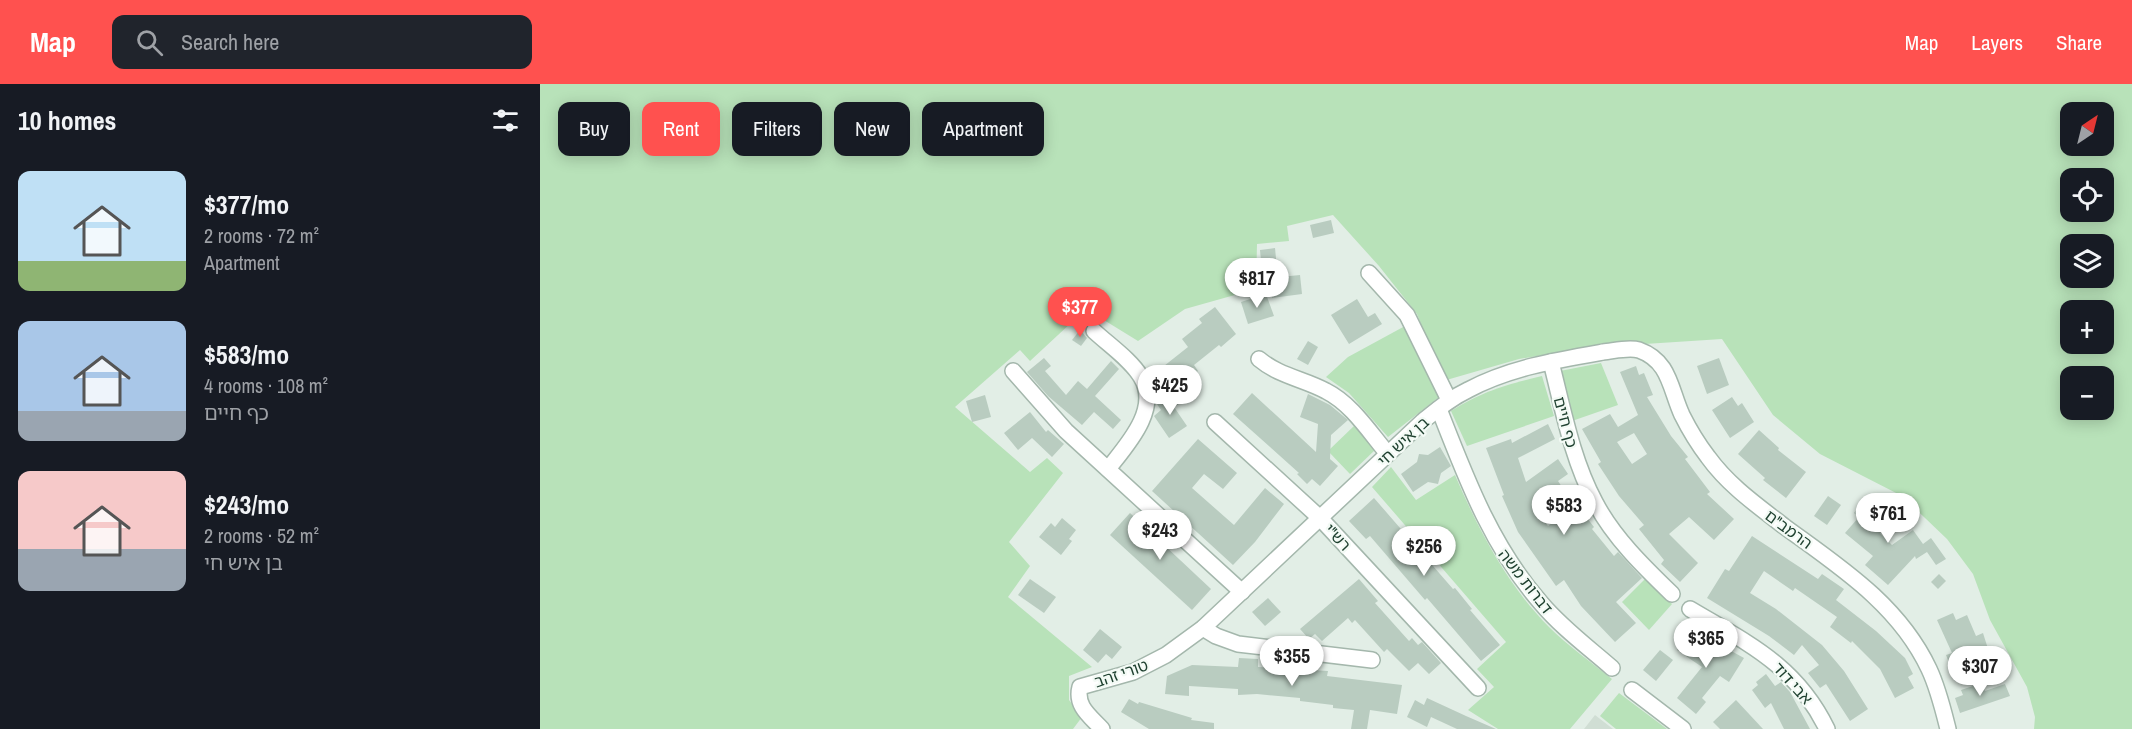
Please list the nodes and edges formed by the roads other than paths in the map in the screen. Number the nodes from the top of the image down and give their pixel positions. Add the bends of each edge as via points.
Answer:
1 (1369, 273) dead end
2 (1094, 331) dead end
3 (1651, 355) joint
4 (1259, 359) dead end
5 (1551, 362) junction
6 (1013, 371) dead end
7 (1444, 404) junction
8 (1215, 422) dead end
9 (1388, 454) junction
10 (1107, 469) junction
11 (1320, 518) junction
12 (1242, 592) junction
13 (1672, 594) dead end
14 (1690, 609) dead end
15 (1203, 628) junction
16 (1372, 660) dead end
17 (1612, 668) dead end
18 (1478, 687) dead end
19 (1632, 690) dead end
20 (1102, 729) edge
21 (1683, 729) edge
22 (1827, 729) edge
23 (1948, 729) edge

1 - 7 street, דברות משה via 1407,315
2 - 10 street via 1141,377 1147,391 1141,421
3 - 5 street, בן איש חי via 1635,349 1615,350
3 - 23 street, הרמב"ם via 1666,371 1682,415 1725,478 1869,590 1892,614 1929,669
4 - 9 street via 1277,372 1338,398
5 - 7 street, בן איש חי via 1491,380
5 - 13 street, כף חיים via 1574,451 1596,504 1614,532
6 - 10 street via 1066,431
7 - 9 street, בן איש חי
7 - 17 street, דברות משה via 1472,492 1503,553 1542,605
8 - 11 street, רש"י
9 - 11 street, בן איש חי
10 - 12 street
11 - 12 street, בן איש חי
11 - 18 street, רש"י
12 - 15 street, בן איש חי
14 - 22 street, אבי דוד via 1773,660 1809,698
15 - 16 street via 1238,644
15 - 20 street, טורי זהב via 1166,655 1132,672 1080,687 1082,707
19 - 21 street

